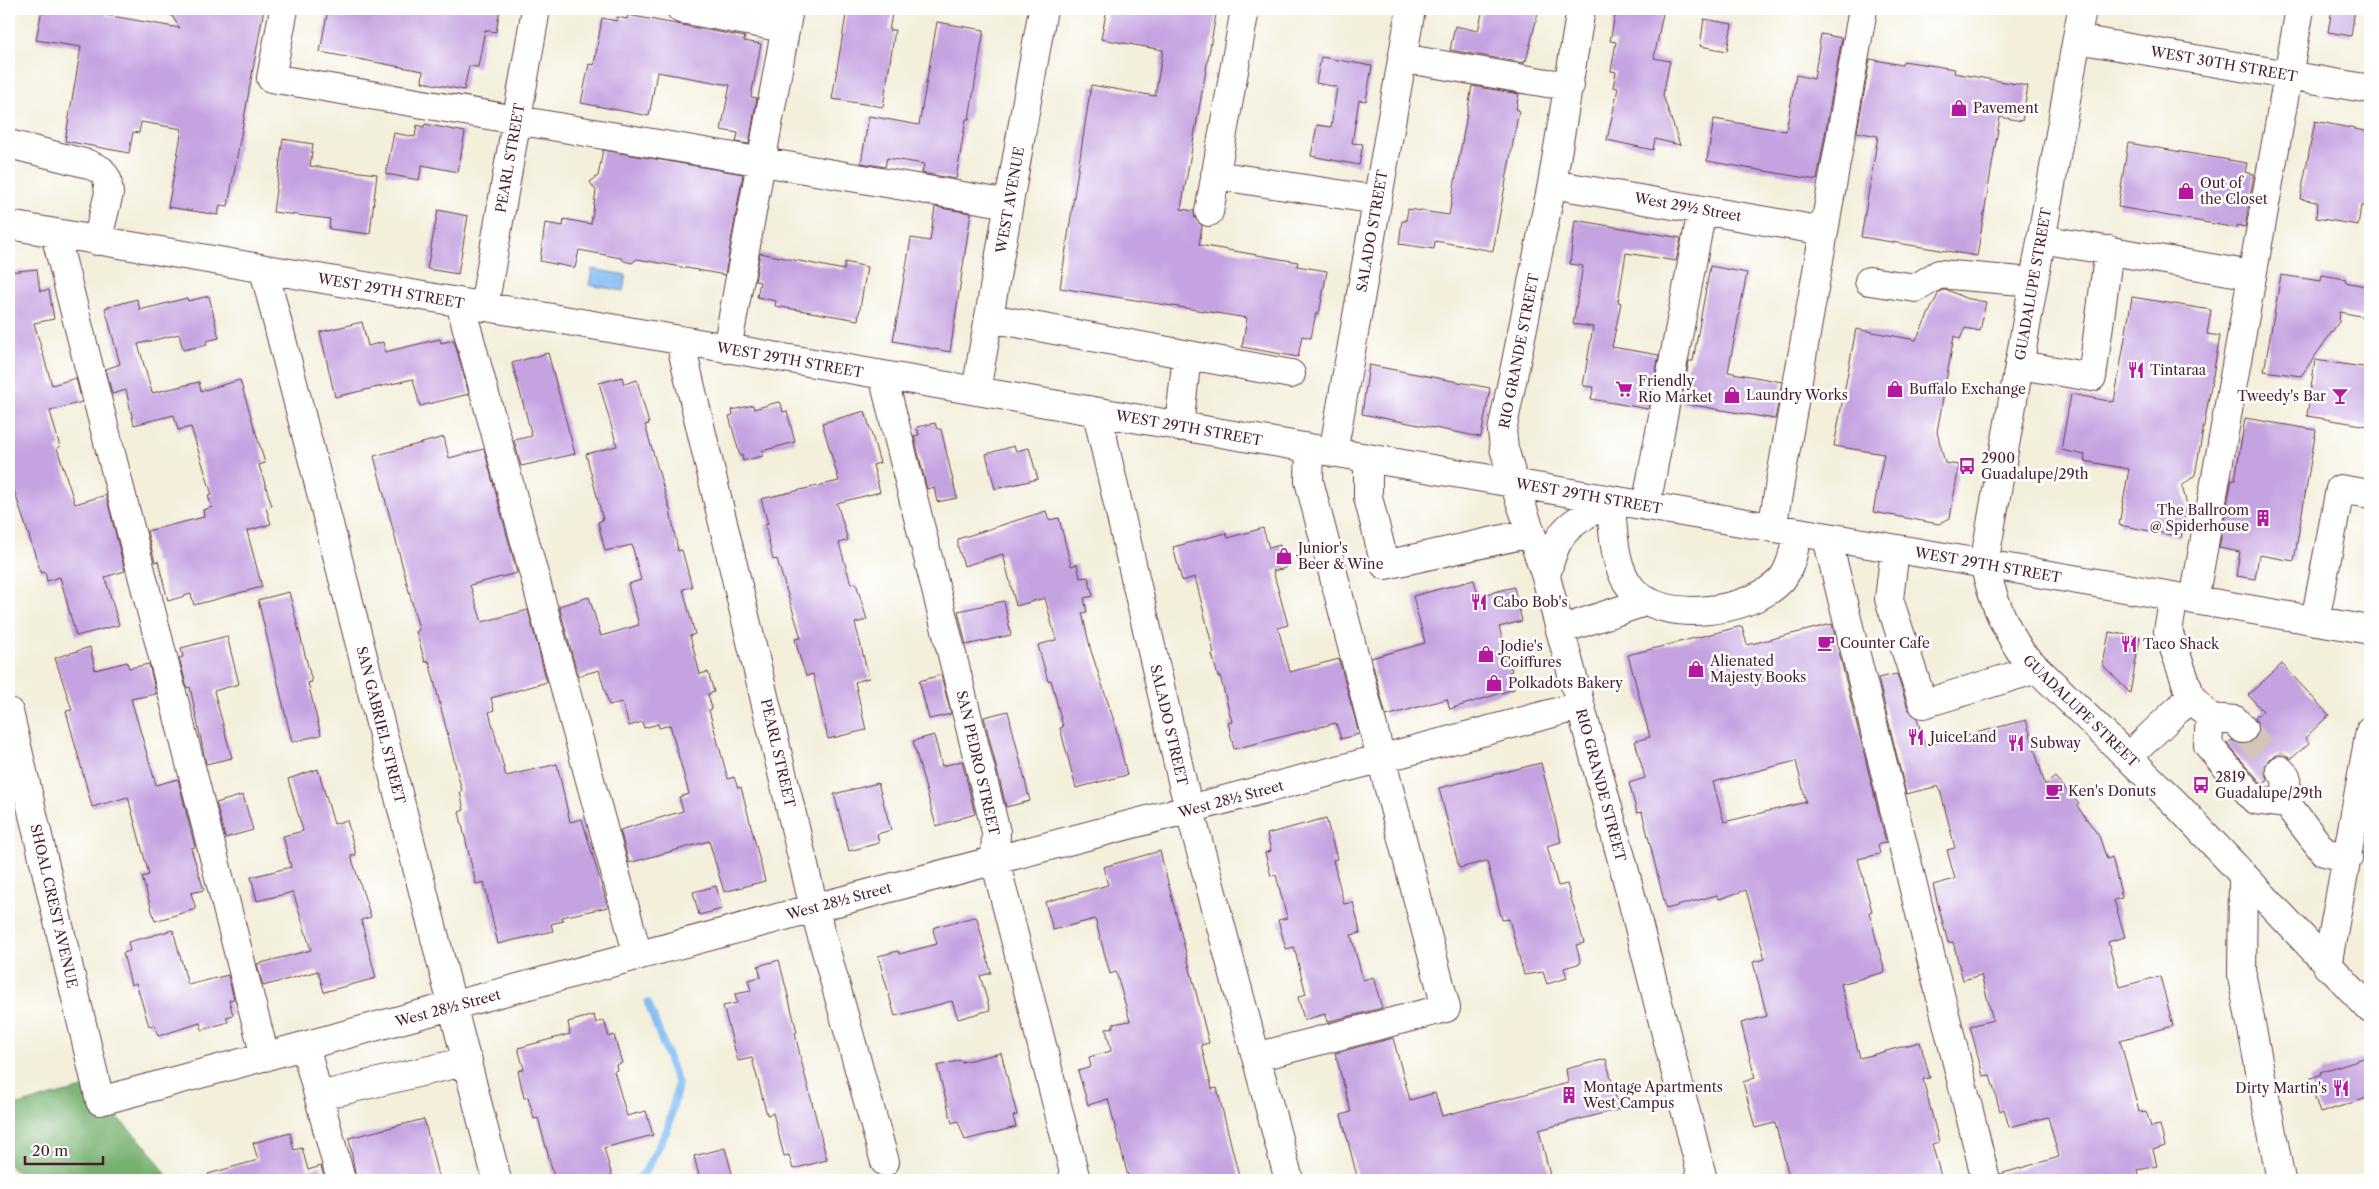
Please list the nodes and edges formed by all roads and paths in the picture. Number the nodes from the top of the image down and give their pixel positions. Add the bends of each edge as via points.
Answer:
1 (284, 9) edge
2 (536, 9) edge
3 (681, 9) edge
4 (1044, 9) edge
5 (1245, 9) edge
6 (1411, 9) edge
7 (1581, 9) edge
8 (1863, 9) edge
9 (2082, 9) edge
10 (2300, 9) edge
11 (787, 18) edge
12 (2077, 39) junction
13 (1402, 58) junction
14 (2287, 75) junction
15 (1570, 85) junction
16 (2370, 89) edge
17 (517, 120) junction
18 (9, 144) edge
19 (760, 161) junction
20 (1215, 175) junction
21 (1552, 184) junction
22 (1377, 200) junction
23 (1009, 204) junction
24 (1702, 210) junction
25 (1209, 212) dead end
26 (9, 225) edge
27 (1824, 230) junction
28 (55, 234) junction
29 (2041, 239) junction
30 (98, 241) junction
31 (2109, 250) junction
32 (264, 270) junction
33 (2252, 275) junction
34 (1869, 281) dead end
35 (2033, 282) junction
36 (472, 305) junction
37 (990, 318) junction
38 (680, 341) junction
39 (727, 349) junction
40 (1187, 355) junction
41 (2019, 365) junction
42 (1291, 374) dead end
43 (883, 376) junction
44 (976, 391) junction
45 (1098, 413) junction
46 (1179, 427) junction
47 (1322, 451) junction
48 (1368, 459) junction
49 (1514, 483) junction
50 (2370, 494) edge
51 (1610, 500) junction
52 (1646, 506) junction
53 (1785, 530) junction
54 (1531, 533) junction
55 (1827, 538) junction
56 (1895, 550) junction
57 (1984, 564) junction
58 (1546, 577) junction
59 (2184, 599) junction
60 (1648, 602) junction
61 (2315, 621) junction
62 (1560, 630) junction
63 (2370, 630) edge
64 (2037, 669) junction
65 (2190, 697) junction
66 (1580, 706) junction
67 (9, 712) edge
68 (2210, 718) junction
69 (2243, 729) tunnel mouth
70 (2370, 731) edge
71 (2128, 757) junction
72 (1381, 760) junction
73 (2280, 770) tunnel mouth
74 (2364, 802) edge
75 (2287, 804) junction
76 (1189, 810) junction
77 (2348, 858) junction
78 (995, 860) junction
79 (2243, 877) junction
80 (814, 908) junction
81 (638, 956) junction
82 (2328, 966) junction
83 (454, 1006) junction
84 (2370, 1009) edge
85 (305, 1046) junction
86 (265, 1056) junction
87 (1256, 1056) junction
88 (468, 1061) junction
89 (319, 1096) junction
90 (100, 1101) joint
91 (885, 1162) dead end
92 (341, 1180) edge
93 (497, 1180) edge
94 (1076, 1180) edge
95 (1288, 1180) edge
96 (1703, 1180) edge
97 (1986, 1180) edge
98 (2281, 1180) edge

1 - 17 street via 271,78
2 - 17 street, PEARL STREET
3 - 11 street
4 - 23 street, WEST AVENUE
5 - 20 street
6 - 13 street, SALADO STREET
7 - 15 street, RIO GRANDE STREET
8 - 27 street
9 - 12 street, GUADALUPE STREET
10 - 14 street
11 - 19 street
12 - 14 street, WEST 30TH STREET
12 - 29 street, GUADALUPE STREET
13 - 15 street
13 - 22 street, SALADO STREET
14 - 16 street, WEST 30TH STREET
14 - 33 street
15 - 21 street, RIO GRANDE STREET
17 - 19 street
17 - 36 street, PEARL STREET
18 - 30 street via 101,170 107,179 109,193
19 - 23 street
19 - 39 street
20 - 22 street
20 - 25 street
21 - 24 street, West 29½ Street
21 - 49 street, RIO GRANDE STREET via 1502,431
22 - 47 street, SALADO STREET
23 - 37 street, WEST AVENUE
24 - 27 street, West 29½ Street
24 - 52 street
26 - 28 street, WEST 29TH STREET
27 - 53 street
28 - 30 street, WEST 29TH STREET
28 - 86 street
29 - 31 street
29 - 35 street, GUADALUPE STREET
30 - 32 street, WEST 29TH STREET
31 - 33 street
31 - 41 street via 2092,377
32 - 36 street, WEST 29TH STREET
32 - 83 street, SAN GABRIEL STREET
33 - 59 street
34 - 35 street via 1916,288 1940,274
35 - 41 street, GUADALUPE STREET
36 - 38 street, WEST 29TH STREET
36 - 81 street
37 - 40 street
37 - 44 street, WEST AVENUE
38 - 39 street, WEST 29TH STREET
38 - 80 street, PEARL STREET
39 - 43 street, WEST 29TH STREET
40 - 42 street
40 - 46 street
41 - 57 street, GUADALUPE STREET
43 - 44 street, WEST 29TH STREET
43 - 78 street, SAN PEDRO STREET via 996,832
44 - 45 street, WEST 29TH STREET
45 - 46 street, WEST 29TH STREET
45 - 76 street, SALADO STREET
46 - 47 street, WEST 29TH STREET
47 - 48 street, WEST 29TH STREET
47 - 72 street, SALADO STREET via 1309,481
48 - 49 street, WEST 29TH STREET
48 - 54 street via 1368,497 1385,565
49 - 51 street, WEST 29TH STREET
49 - 54 street, RIO GRANDE STREET
50 - 61 street via 2340,489
51 - 52 street, WEST 29TH STREET
51 - 58 street via 1560,535 1552,551
51 - 60 street via 1622,572 1631,588
52 - 53 street, WEST 29TH STREET
53 - 55 street, WEST 29TH STREET
53 - 60 street via 1789,568 1781,580 1753,599 1704,610 1670,610
54 - 58 street, RIO GRANDE STREET
55 - 56 street, WEST 29TH STREET
55 - 97 street
56 - 57 street, WEST 29TH STREET
56 - 64 street via 1889,599 1923,704
57 - 59 street, WEST 29TH STREET
57 - 64 street, GUADALUPE STREET via 1994,603 2005,627 2022,654
58 - 62 street, RIO GRANDE STREET
59 - 61 street, WEST 29TH STREET
59 - 65 street via 2168,632
60 - 62 street
61 - 63 street, WEST 29TH STREET
62 - 66 street, RIO GRANDE STREET
64 - 71 street, GUADALUPE STREET
65 - 68 street
65 - 71 street
66 - 72 street, West 28½ Street
66 - 96 street, RIO GRANDE STREET
67 - 90 street, SHOAL CREST AVENUE
68 - 69 street via 2235,720
68 - 75 street via 2208,745 2256,800
70 - 74 street
71 - 79 street, GUADALUPE STREET
72 - 76 street, West 28½ Street
72 - 87 street, SALADO STREET via 1446,1008
73 - 75 street via 2286,776
74 - 77 street
75 - 77 street via 2324,852
76 - 78 street, West 28½ Street
76 - 87 street, SALADO STREET
77 - 82 street
78 - 80 street, West 28½ Street
78 - 94 street, SAN PEDRO STREET
79 - 82 street, GUADALUPE STREET
79 - 98 street via 2242,976
80 - 81 street, West 28½ Street
80 - 91 street, PEARL STREET
81 - 83 street, West 28½ Street
82 - 84 street, GUADALUPE STREET
83 - 85 street, West 28½ Street
83 - 88 street, SAN GABRIEL STREET
85 - 86 street, West 28½ Street
85 - 89 street
86 - 90 street, West 28½ Street
87 - 95 street, SALADO STREET
88 - 89 street
88 - 93 street, SAN GABRIEL STREET
89 - 92 street

